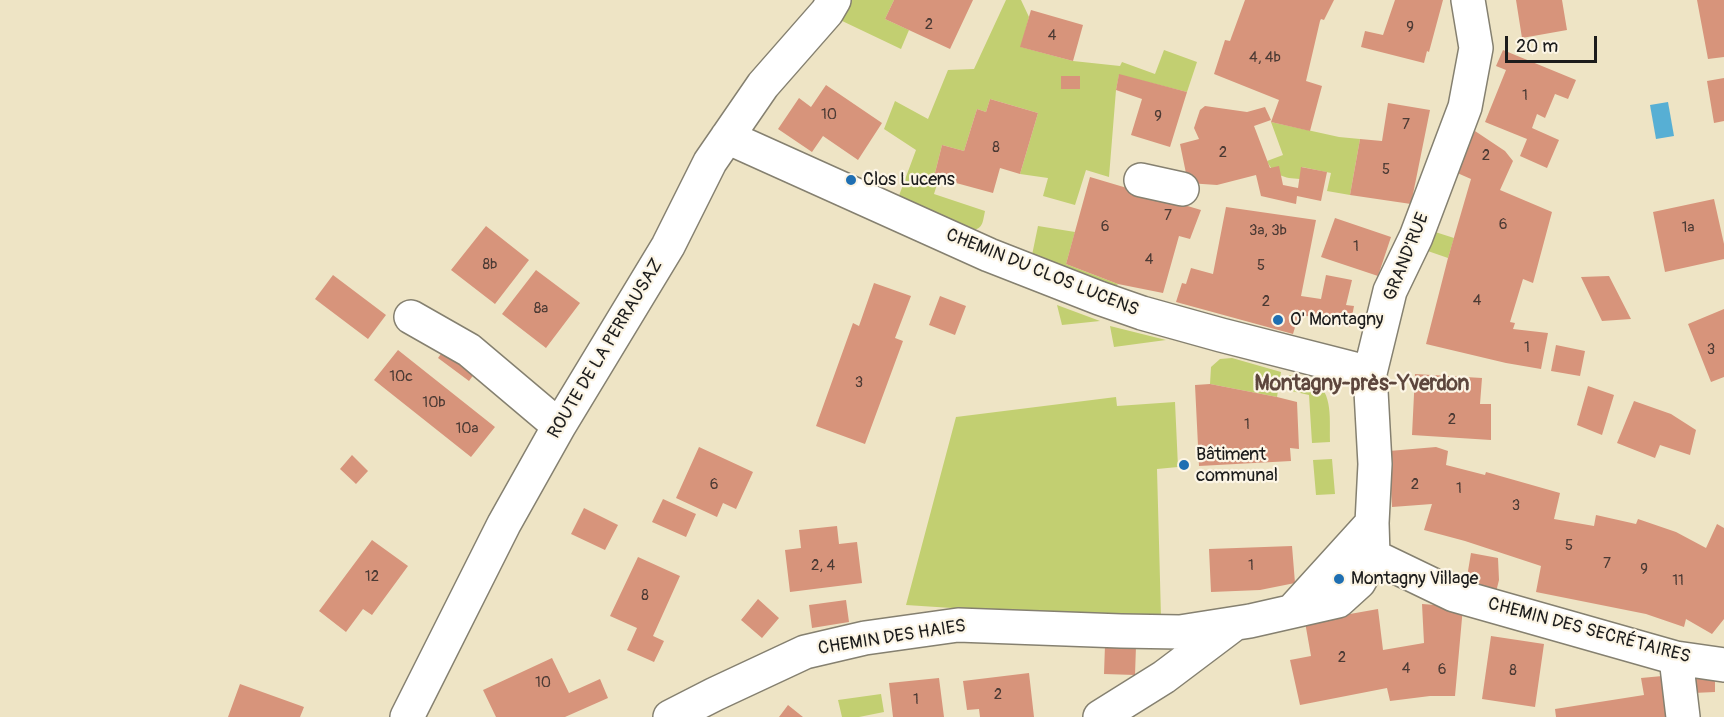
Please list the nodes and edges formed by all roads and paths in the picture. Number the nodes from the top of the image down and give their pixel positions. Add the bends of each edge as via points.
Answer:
1 (834, 0) edge
2 (1468, 0) edge
3 (727, 137) junction
4 (1141, 180) dead end
5 (1182, 189) dead end
6 (411, 317) dead end
7 (1370, 373) junction
8 (559, 426) junction
9 (1372, 523) junction
10 (1373, 556) junction
11 (1293, 610) junction
12 (1237, 622) junction
13 (1676, 658) junction
14 (1724, 665) edge
15 (407, 717) edge
16 (670, 717) edge
17 (1100, 717) edge
18 (1683, 717) edge

1 - 3 street, ROUTE DE LA PERRAUSAZ via 763,85
2 - 7 street, GRAND'RUE via 1476,48 1466,107 1416,237 1390,291
3 - 7 street, CHEMIN DU CLOS LUCENS via 989,255 1099,298
3 - 8 street, ROUTE DE LA PERRAUSAZ via 710,162 668,246
4 - 5 street
6 - 8 street via 469,350
7 - 9 street, GRAND'RUE via 1375,464
8 - 15 street, ROUTE DE LA PERRAUSAZ via 504,524
9 - 10 street, GRAND'RUE
9 - 11 street
10 - 11 street via 1359,582 1338,601
10 - 13 street, CHEMIN DES SECRÉTAIRES via 1454,595
11 - 12 street
12 - 16 street, CHEMIN DES HAIES via 1180,632 958,625 865,638 805,652
12 - 17 street via 1164,677
13 - 14 street, CHEMIN DES SECRÉTAIRES
13 - 18 street

